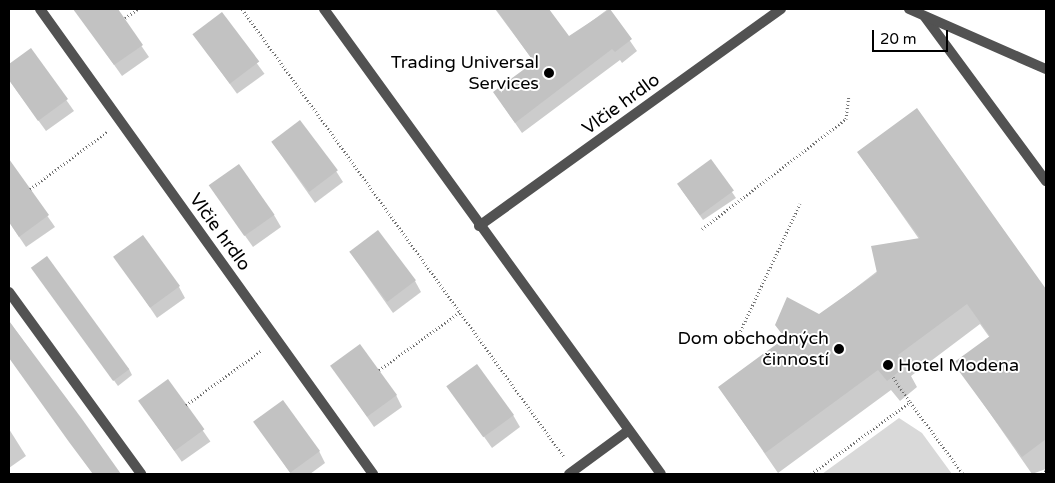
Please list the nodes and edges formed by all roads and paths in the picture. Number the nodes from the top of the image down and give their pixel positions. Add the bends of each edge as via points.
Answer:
1 (40, 9) edge
2 (138, 9) edge
3 (242, 9) edge
4 (324, 9) edge
5 (781, 9) edge
6 (909, 9) edge
7 (925, 17) junction
8 (125, 18) dead end
9 (1046, 69) edge
10 (849, 95) dead end
11 (121, 122) junction
12 (1046, 181) edge
13 (30, 189) dead end
14 (800, 204) dead end
15 (479, 226) junction
16 (702, 230) dead end
17 (9, 292) edge
18 (460, 312) junction
19 (738, 334) dead end
20 (277, 339) junction
21 (379, 370) dead end
22 (893, 377) dead end
23 (910, 402) junction
24 (186, 405) dead end
25 (629, 430) junction
26 (1046, 471) edge
27 (572, 472) edge
28 (141, 474) edge
29 (374, 474) edge
30 (661, 474) edge
31 (811, 474) edge
32 (963, 474) edge
33 (1042, 474) edge

1 - 11 street, Vlčie hrdlo
2 - 8 path
3 - 18 path
4 - 15 street
5 - 15 street, Vlčie hrdlo
6 - 7 street
7 - 9 street
7 - 12 street
10 - 16 path via 846,119
11 - 13 path
11 - 20 street, Vlčie hrdlo
14 - 19 path
15 - 25 street
17 - 28 street
18 - 21 path
18 - 27 path
20 - 24 path
20 - 29 street, Vlčie hrdlo
22 - 23 path
23 - 31 path
23 - 32 path
25 - 27 street
25 - 30 street
26 - 33 path

